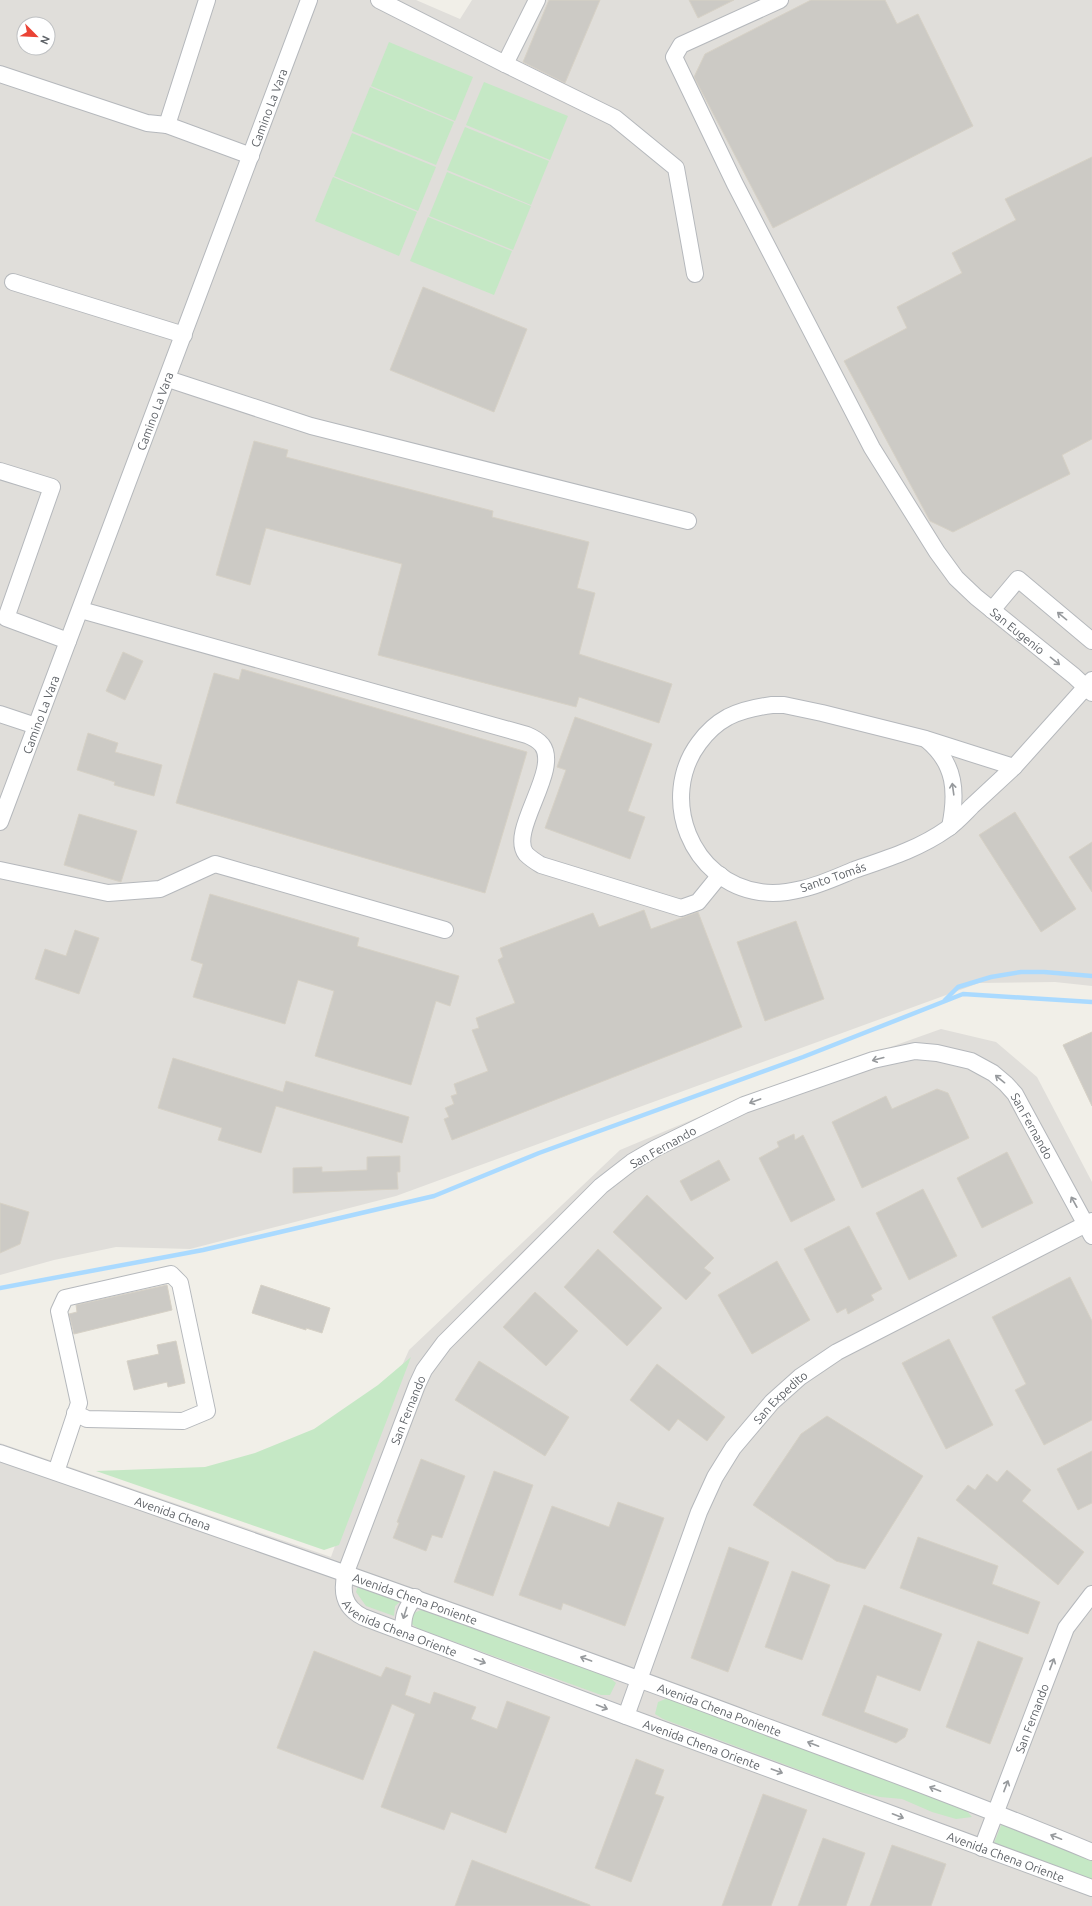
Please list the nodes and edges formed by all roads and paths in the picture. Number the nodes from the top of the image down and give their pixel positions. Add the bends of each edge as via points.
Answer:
1 (207, 0) edge
2 (309, 0) edge
3 (379, 0) edge
4 (537, 0) edge
5 (780, 0) edge
6 (505, 64) junction
7 (0, 74) edge
8 (167, 125) junction
9 (251, 156) junction
10 (695, 274) dead end
11 (13, 282) dead end
12 (184, 335) junction
13 (168, 378) junction
14 (0, 471) edge
15 (688, 521) dead end
16 (81, 610) junction
17 (992, 610) junction
18 (68, 640) junction
19 (1092, 640) edge
20 (1090, 686) edge
21 (0, 714) edge
22 (36, 726) junction
23 (926, 739) junction
24 (1014, 767) junction
25 (0, 822) edge
26 (950, 827) junction
27 (0, 870) edge
28 (720, 875) junction
29 (445, 930) dead end
30 (1090, 1227) edge
31 (75, 1413) junction
32 (0, 1453) edge
33 (56, 1472) junction
34 (346, 1572) junction
35 (1092, 1594) edge
36 (415, 1597) junction
37 (403, 1632) junction
38 (639, 1678) junction
39 (626, 1716) junction
40 (996, 1812) junction
41 (982, 1848) junction
42 (1092, 1852) edge
43 (1092, 1888) edge

1 - 8 street
2 - 9 street, Camino La Vara
3 - 6 street
4 - 6 street
5 - 17 street via 681,45 674,57 735,184 872,448 956,578
6 - 10 street via 615,118 676,168
7 - 8 street via 147,123
8 - 9 street
9 - 12 street, Camino La Vara
11 - 12 street
12 - 13 street, Camino La Vara
13 - 15 street via 311,426
13 - 16 street, Camino La Vara
14 - 18 street via 52,487 6,618
16 - 18 street, Camino La Vara
16 - 28 street via 527,735 542,745 546,764 523,833 522,845 526,854 541,865 681,908 693,905 702,898
19 -> 17 street, San Eugenio via 1018,579
17 -> 20 street, San Eugenio
18 - 22 street, Camino La Vara
20 - 24 street, Santo Tomás
21 - 22 street
22 - 25 street, Camino La Vara
23 - 24 street, Santo Tomás
26 -> 23 street, Santo Tomás via 954,798 952,779 938,749
23 - 28 street, Santo Tomás via 784,706 757,707 727,717 705,735 694,750 687,764 680,791 687,832 697,851
24 - 26 street, Santo Tomás
26 - 28 street, Santo Tomás via 909,850 802,889 760,892 736,885
27 - 29 street via 108,893 160,889 215,864
30 -> 34 street, San Fernando via 1015,1094 993,1072 971,1061 937,1053 915,1051 898,1054 744,1105 656,1148 632,1162 601,1186 444,1343 424,1370 417,1385
30 - 38 street, San Expedito via 837,1352 791,1384 772,1402 733,1448 709,1489
31 - 31 street via 78,1403 59,1311 65,1298 171,1274 180,1283 206,1410 183,1421 87,1419
31 - 33 street
32 - 33 street, Avenida Chena
33 - 34 street, Avenida Chena
34 - 36 street, Avenida Chena Poniente
34 - 37 street, Avenida Chena Oriente via 343,1591 353,1610 363,1617
40 -> 35 street, San Fernando via 1066,1628
36 -> 37 street via 403,1614
38 -> 36 street, Avenida Chena Poniente
37 -> 39 street, Avenida Chena Oriente
38 - 39 street, San Expedito
40 -> 38 street, Avenida Chena Poniente
39 -> 41 street, Avenida Chena Oriente
40 - 41 street, San Fernando
42 -> 40 street, Avenida Chena Poniente
41 - 43 street, Avenida Chena Oriente

